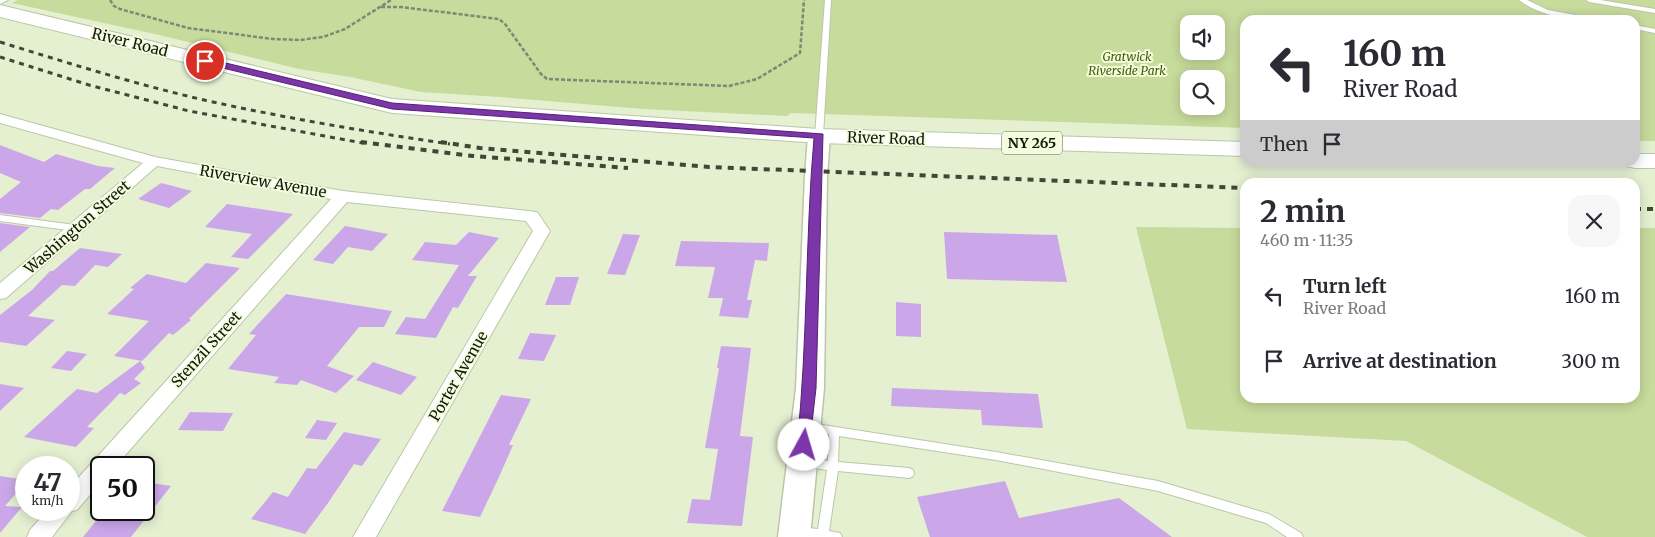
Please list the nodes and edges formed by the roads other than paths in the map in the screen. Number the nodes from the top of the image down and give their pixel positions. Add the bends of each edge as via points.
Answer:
1 (5, 0) edge
2 (828, 0) edge
3 (1522, 0) edge
4 (1589, 0) edge
5 (0, 2) edge
6 (0, 11) edge
7 (1655, 11) edge
8 (1563, 15) edge
9 (1640, 29) edge
10 (1655, 31) edge
11 (0, 118) edge
12 (819, 136) junction
13 (1240, 149) edge
14 (154, 161) junction
15 (1640, 161) edge
16 (1655, 161) edge
17 (343, 196) junction
18 (531, 216) joint
19 (0, 218) edge
20 (75, 228) junction
21 (0, 293) edge
22 (806, 427) junction
23 (834, 431) junction
24 (802, 462) junction
25 (832, 466) junction
26 (910, 473) dead end
27 (80, 491) edge
28 (52, 521) edge
29 (804, 535) edge
30 (38, 537) edge
31 (364, 537) edge
32 (836, 537) edge
33 (1297, 537) edge

1 - 5 lane
2 - 12 lane
3 - 8 lane via 1546,12
4 - 7 lane
6 - 12 main road, River Road / NY 265 via 392,106
9 - 10 lane
11 - 14 street, Riverview Avenue
12 - 13 main road, River Road / NY 265
12 - 22 main road
14 - 17 street, Riverview Avenue
14 - 20 street, Washington Street
15 - 16 main road
17 - 18 street, Riverview Avenue
17 - 27 street, Stenzil Street
18 - 31 street, Porter Avenue via 542,231
19 - 20 lane
20 - 21 street, Washington Street
22 - 23 lane
22 - 24 main road
23 - 25 lane
23 - 33 lane via 1158,486 1269,519
24 - 25 lane
24 - 29 main road
25 - 26 lane
25 - 29 lane
28 - 30 street
29 - 32 lane

